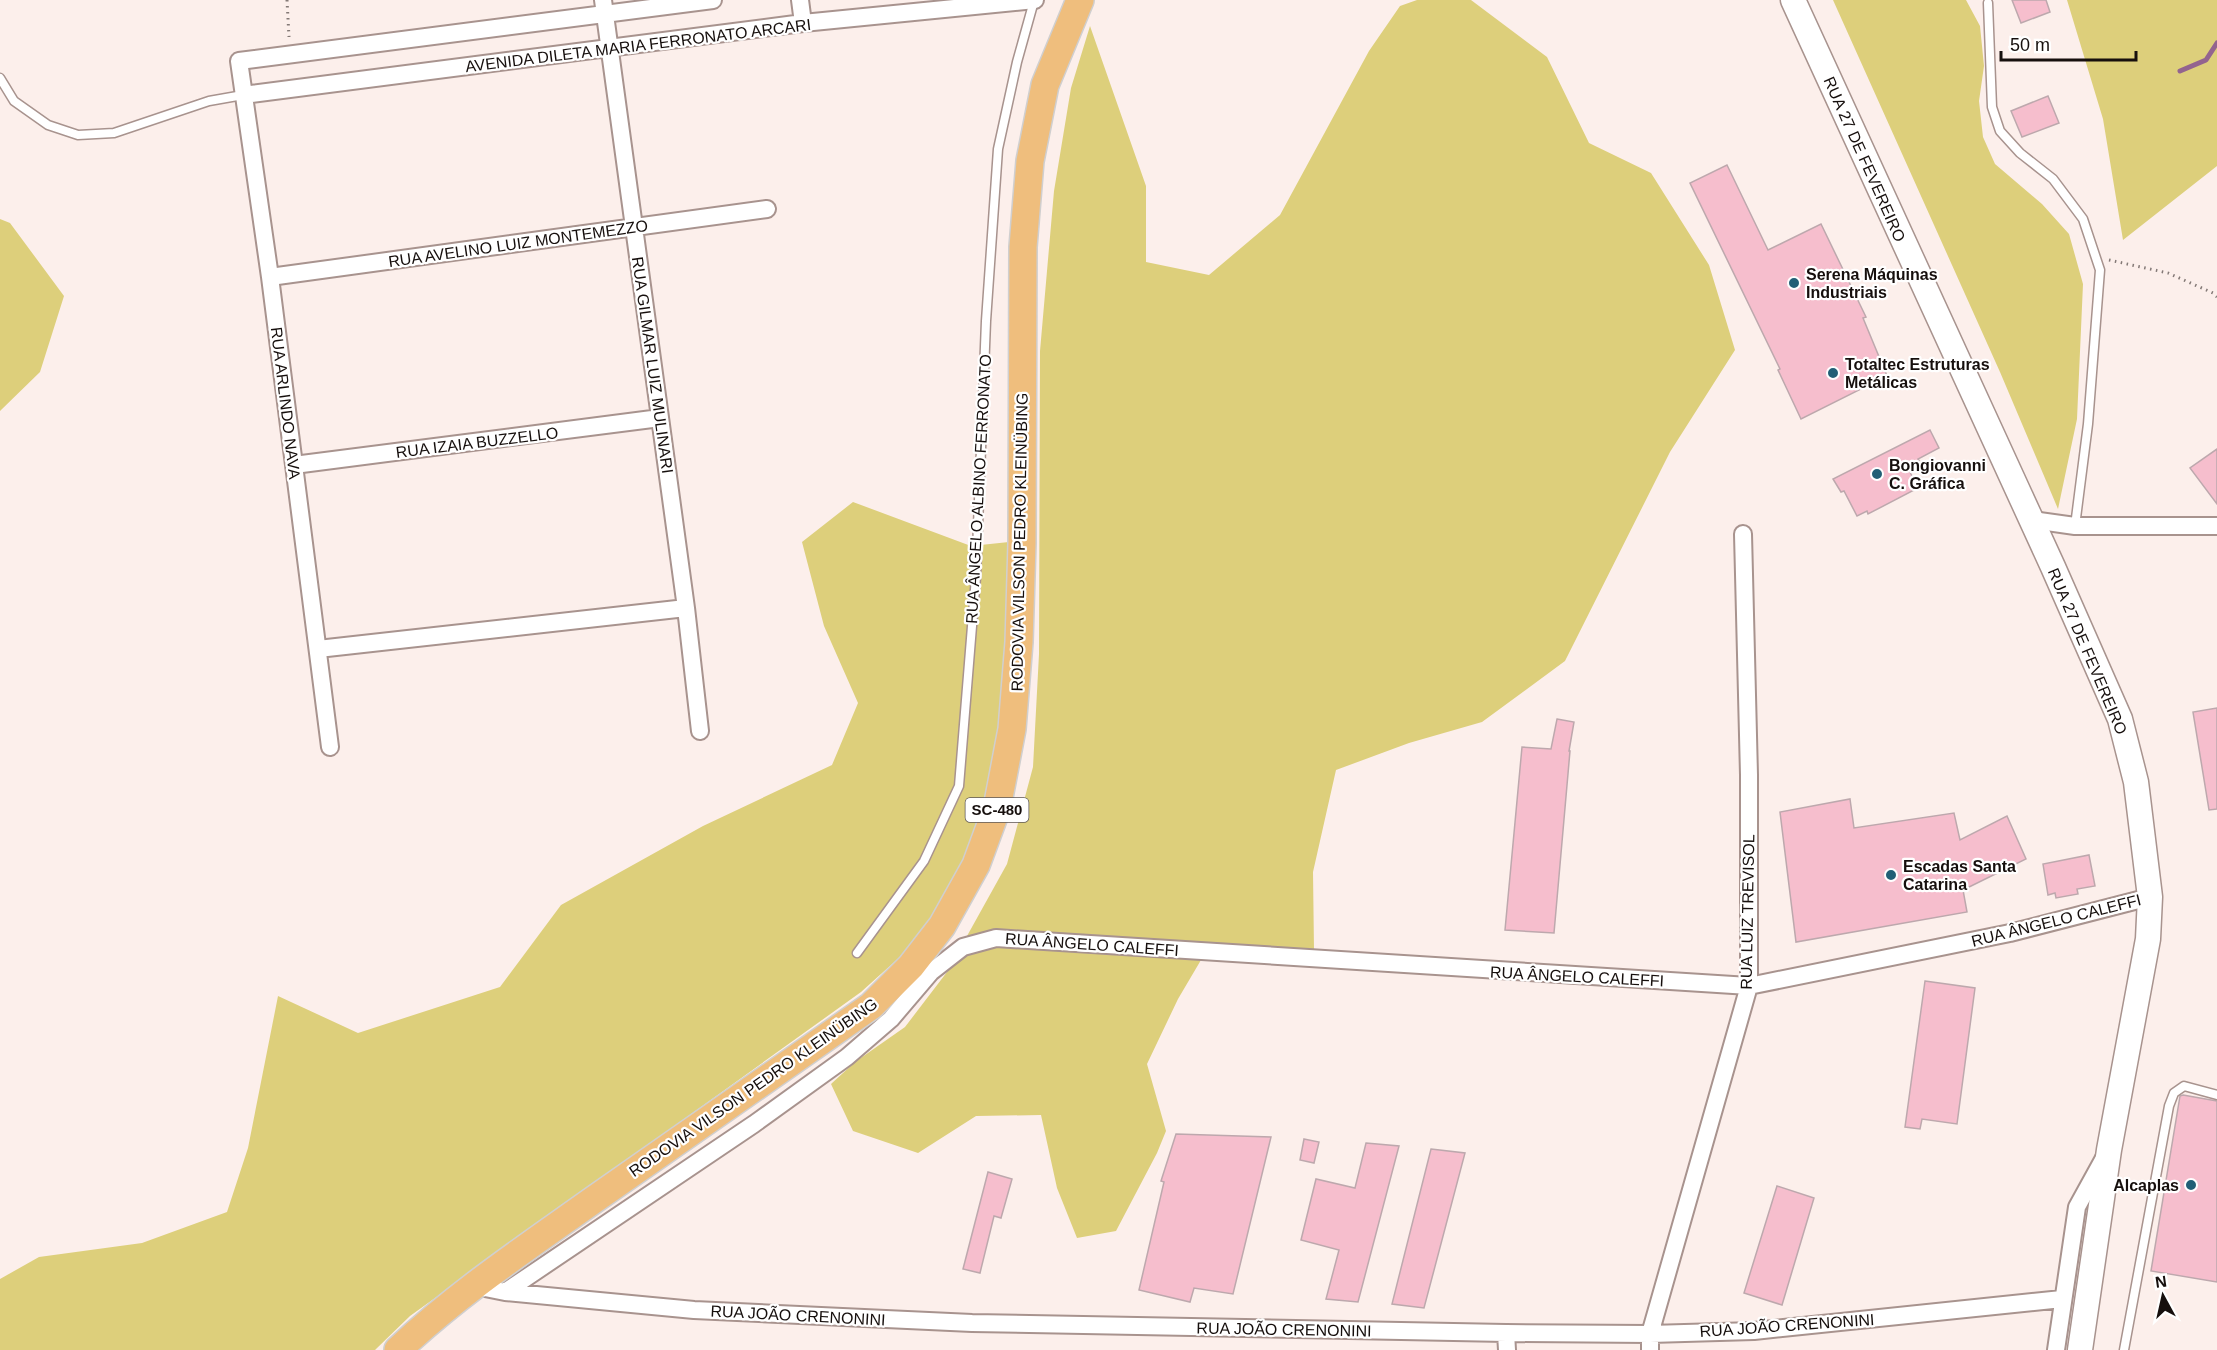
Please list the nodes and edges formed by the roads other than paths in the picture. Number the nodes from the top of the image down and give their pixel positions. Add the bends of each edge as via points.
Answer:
1 (713, 0) edge
2 (800, 0) edge
3 (1035, 0) edge
4 (1080, 0) edge
5 (1793, 0) edge
6 (1988, 3) dead end
7 (604, 7) edge
8 (803, 23) junction
9 (610, 48) junction
10 (239, 61) joint
11 (0, 78) edge
12 (243, 95) junction
13 (767, 209) dead end
14 (634, 228) junction
15 (270, 277) junction
16 (660, 418) junction
17 (294, 465) junction
18 (2032, 520) junction
19 (2075, 526) junction
20 (2217, 526) edge
21 (1743, 534) dead end
22 (686, 608) junction
23 (318, 649) junction
24 (700, 731) dead end
25 (330, 747) dead end
26 (2150, 897) junction
27 (857, 953) dead end
28 (1749, 986) junction
29 (2217, 1095) edge
30 (2109, 1150) junction
31 (475, 1286) junction
32 (505, 1292) junction
33 (2062, 1299) junction
34 (1507, 1342) edge
35 (1650, 1342) edge
36 (398, 1350) edge
37 (2056, 1350) edge
38 (2080, 1350) edge
39 (2124, 1350) edge

1 - 7 street, AVENIDA DILETA MARIA FERRONATO ARCARI
2 - 8 street
3 - 8 street, AVENIDA DILETA MARIA FERRONATO ARCARI
3 - 27 lane, RUA ÂNGELO ALBINO FERRONATO via 998,148 986,321 976,578 959,786 924,861
4 - 31 main road, RODOVIA VILSON PEDRO KLEINÜBING / SC-480 via 1045,85 1030,161 1023,248 1018,664 998,808 976,866 936,934 912,966 871,1006
5 - 18 main road, RUA 27 DE FEVEREIRO
6 - 19 lane via 1992,107 2000,131 2053,179 2083,219 2100,270 2088,424
7 - 9 street, RUA GILMAR LUIZ MULINARI
7 - 10 street, AVENIDA DILETA MARIA FERRONATO ARCARI
8 - 9 street, AVENIDA DILETA MARIA FERRONATO ARCARI
9 - 12 street, AVENIDA DILETA MARIA FERRONATO ARCARI
9 - 14 street, RUA GILMAR LUIZ MULINARI
10 - 12 street, RUA ARLINDO NAVA
11 - 12 lane via 14,101 48,125 78,135 114,133 209,101
12 - 15 street, RUA ARLINDO NAVA
13 - 14 street, RUA AVELINO LUIZ MONTEMEZZO
14 - 15 street, RUA AVELINO LUIZ MONTEMEZZO
14 - 16 street, RUA GILMAR LUIZ MULINARI
15 - 17 street, RUA ARLINDO NAVA
16 - 17 street, RUA IZAIA BUZZELLO
16 - 22 street, RUA GILMAR LUIZ MULINARI
17 - 23 street, RUA ARLINDO NAVA
18 - 19 street
18 - 26 main road, RUA 27 DE FEVEREIRO via 2120,719 2136,782
19 - 20 street
21 - 28 street, RUA LUIZ TREVISOL
22 - 23 street
22 - 24 street, RUA GILMAR LUIZ MULINARI
23 - 25 street, RUA ARLINDO NAVA
26 - 28 street, RUA ÂNGELO CALEFFI via 2010,933
26 - 30 main road, RUA 27 DE FEVEREIRO via 2148,939
28 - 32 street, RUA ÂNGELO CALEFFI via 996,938 963,947 931,972 891,1019 847,1057
28 - 35 street, RUA LUIZ TREVISOL
29 - 39 lane via 2184,1086 2174,1093 2169,1106
30 - 33 street via 2077,1207
30 - 38 main road, RUA 27 DE FEVEREIRO
31 - 32 street, RUA JOÃO CRENONINI
31 - 36 main road, RODOVIA VILSON PEDRO KLEINÜBING / SC-480
32 - 34 street, RUA JOÃO CRENONINI via 694,1310
33 - 35 street, RUA JOÃO CRENONINI
33 - 37 street
34 - 35 street, RUA JOÃO CRENONINI

